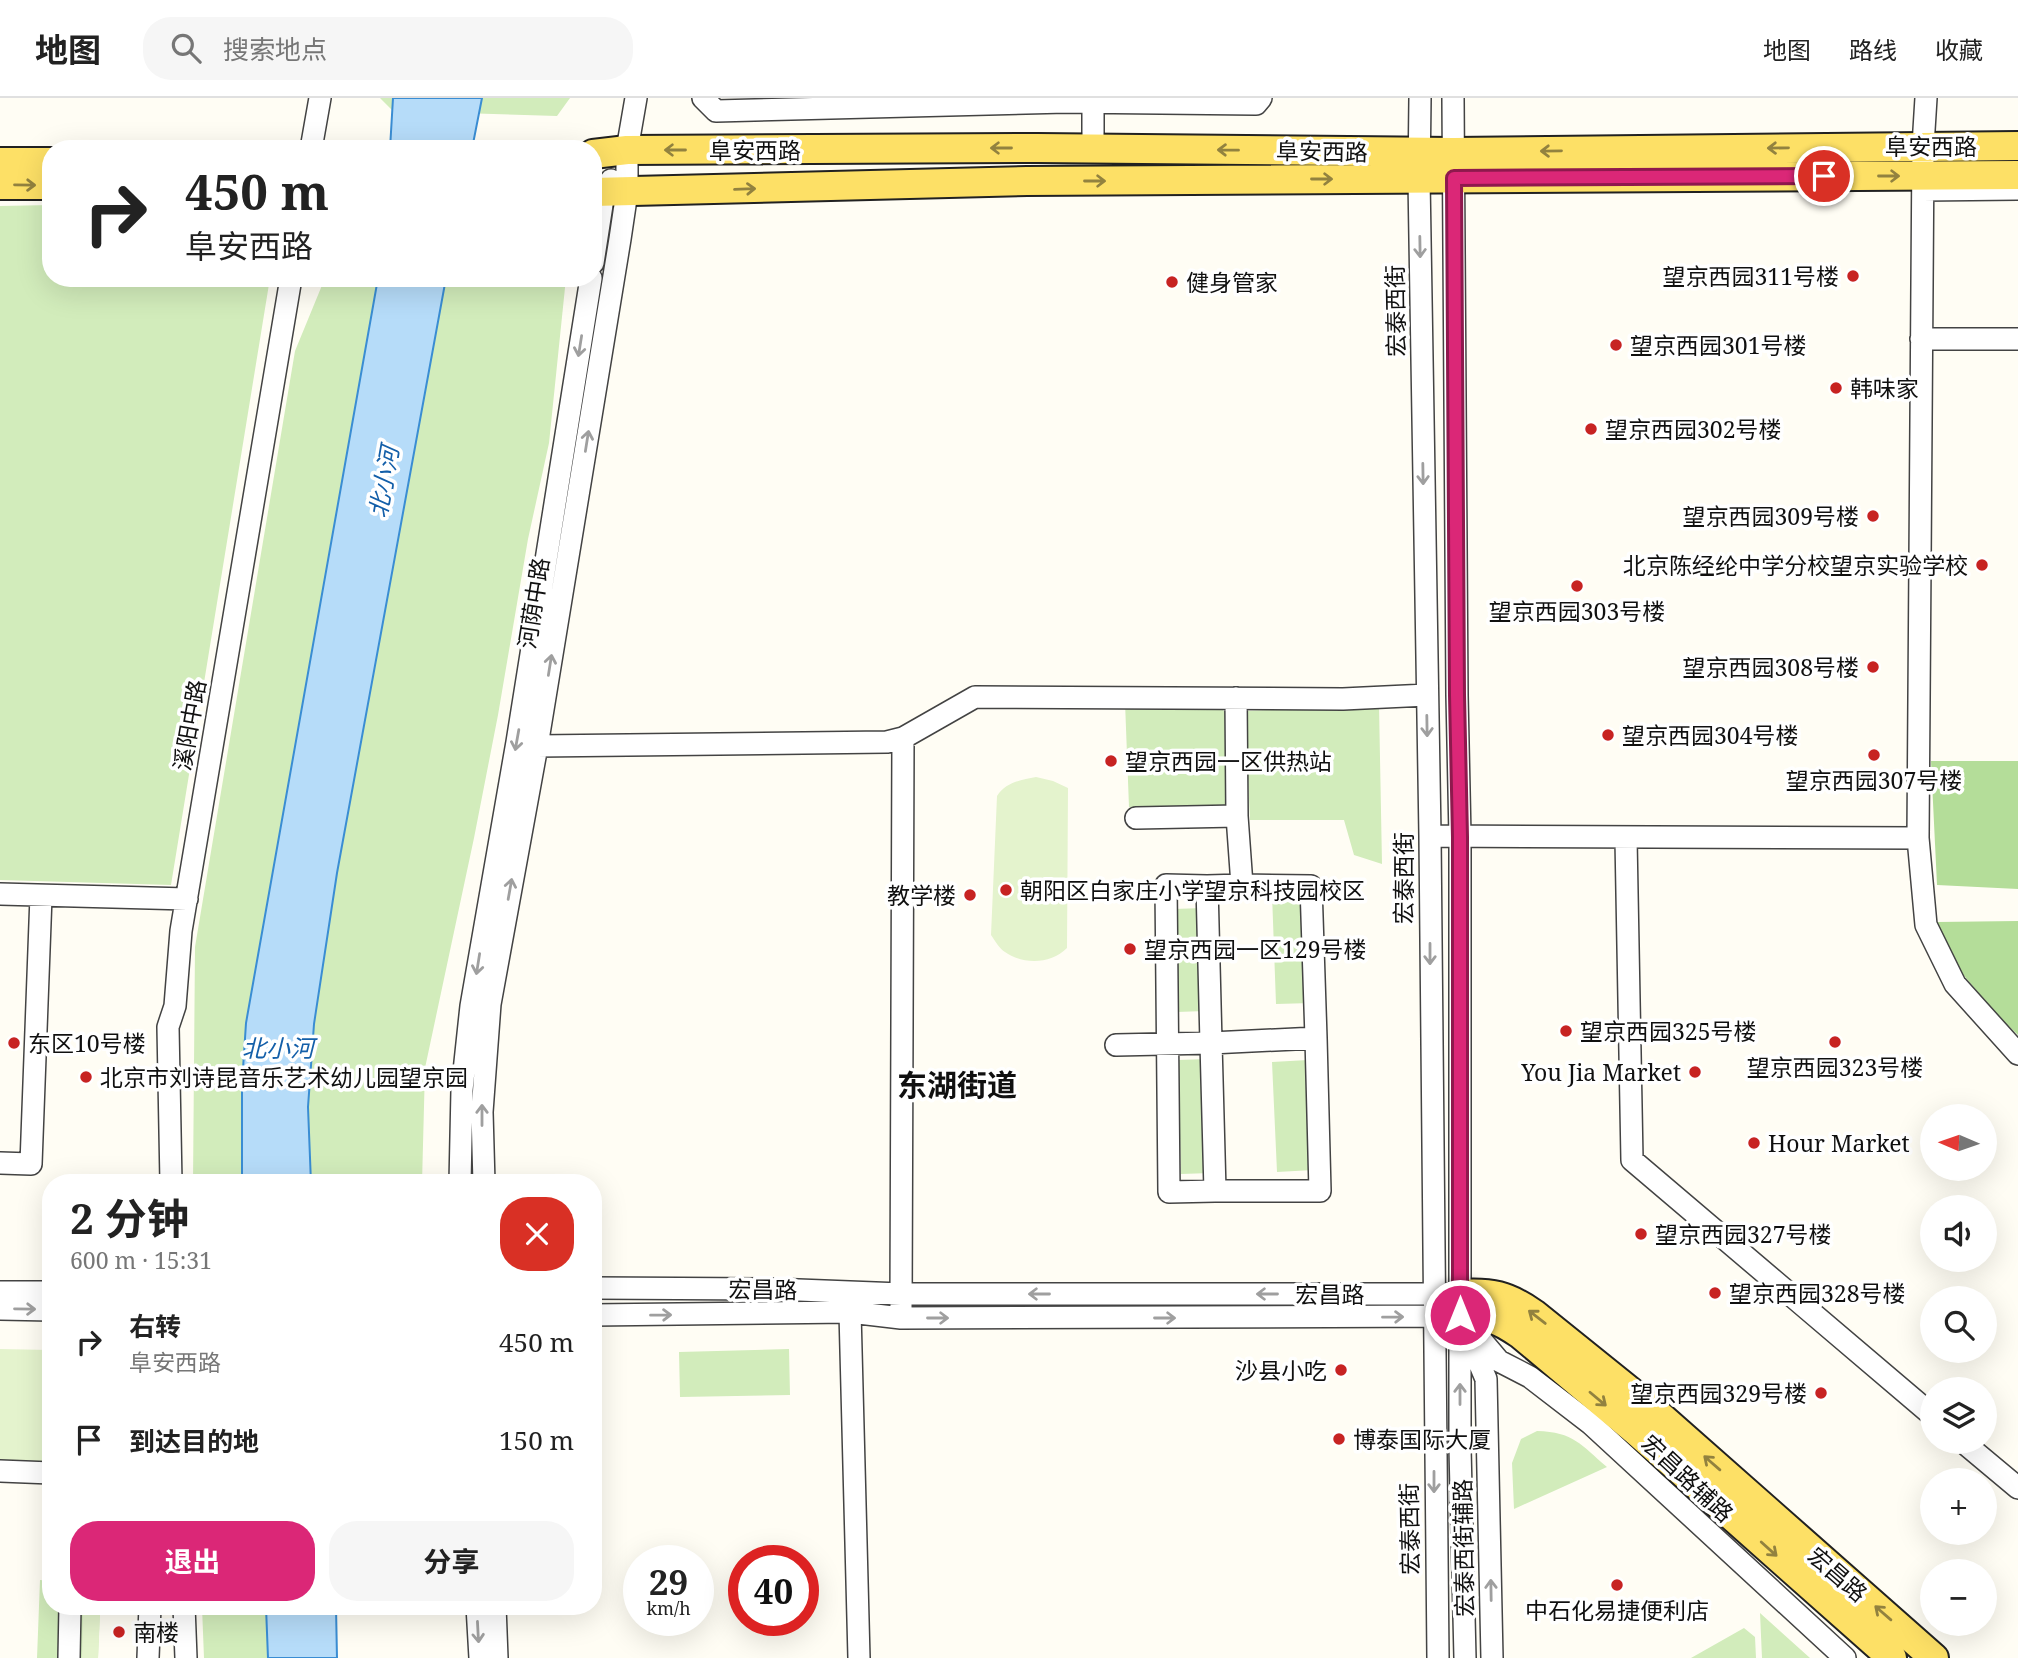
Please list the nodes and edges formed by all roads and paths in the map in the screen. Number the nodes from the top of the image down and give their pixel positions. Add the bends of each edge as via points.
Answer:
1 (320, 98) edge
2 (636, 98) edge
3 (703, 98) edge
4 (1261, 98) edge
5 (1420, 98) edge
6 (1453, 98) edge
7 (1926, 98) edge
8 (1131, 100) edge
9 (1000, 101) edge
10 (1093, 102) junction
11 (849, 103) edge
12 (744, 104) edge
13 (313, 140) edge
14 (1923, 146) junction
15 (2018, 146) edge
16 (1093, 148) junction
17 (627, 150) junction
18 (602, 153) edge
19 (0, 162) edge
20 (42, 162) edge
21 (1419, 165) junction
22 (1453, 165) junction
23 (2018, 175) edge
24 (1923, 183) junction
25 (0, 185) edge
26 (42, 185) edge
27 (2018, 189) edge
28 (608, 192) edge
29 (602, 220) edge
30 (602, 239) edge
31 (289, 287) edge
32 (590, 287) edge
33 (596, 287) edge
34 (1921, 339) junction
35 (2018, 339) edge
36 (1427, 695) junction
37 (1236, 698) junction
38 (903, 738) junction
39 (537, 746) junction
40 (1237, 816) junction
41 (1136, 818) dead end
42 (1430, 836) junction
43 (1460, 837) junction
44 (1918, 838) junction
45 (1626, 839) junction
46 (1207, 886) junction
47 (1242, 886) junction
48 (0, 894) edge
49 (41, 896) junction
50 (187, 899) junction
51 (1316, 1038) junction
52 (1211, 1043) junction
53 (1169, 1044) junction
54 (1116, 1045) dead end
55 (2018, 1054) edge
56 (0, 1163) edge
57 (171, 1174) edge
58 (460, 1174) edge
59 (484, 1174) edge
60 (1215, 1191) junction
61 (602, 1288) edge
62 (42, 1292) edge
63 (0, 1293) edge
64 (901, 1294) junction
65 (1446, 1305) junction
66 (0, 1309) edge
67 (42, 1310) edge
68 (850, 1312) junction
69 (602, 1315) edge
70 (901, 1318) junction
71 (1920, 1405) edge
72 (1977, 1454) edge
73 (0, 1472) edge
74 (42, 1474) edge
75 (2018, 1488) edge
76 (71, 1615) edge
77 (150, 1615) edge
78 (184, 1615) edge
79 (478, 1615) edge
80 (495, 1615) edge
81 (69, 1658) edge
82 (148, 1658) edge
83 (186, 1658) edge
84 (480, 1658) edge
85 (497, 1658) edge
86 (859, 1658) edge
87 (1438, 1658) edge
88 (1465, 1658) edge
89 (1492, 1658) edge
90 (1845, 1658) edge
91 (1892, 1658) edge
92 (1934, 1658) edge

1 - 13 street
2 - 17 street, 河荫中路
3 - 12 street via 716,111
4 - 8 street via 1256,104
5 - 21 street, 宏泰西街
6 - 22 street, 宏泰西街
7 - 14 street
8 - 10 street
9 - 10 street
9 - 11 street
10 - 16 street
11 - 12 street
14 - 15 main road, 阜安西路
14 -> 22 main road, 阜安西路
14 - 24 street
16 -> 17 main road, 阜安西路
21 -> 16 main road, 阜安西路
17 - 18 main road, 阜安西路
17 - 28 street, 河荫中路
19 - 20 main road
21 - 22 main road, 阜安西路
28 -> 21 main road, 阜安西路
21 -> 36 street, 宏泰西街
22 -> 24 main road, 阜安西路
22 - 43 street, 宏泰西街
23 - 24 main road, 阜安西路
24 - 27 street
24 - 34 street
25 -> 26 main road
28 - 29 street, 河荫中路
30 -> 28 street, 河荫中路
31 - 50 street, 溪阳中路
32 -> 58 street, 河荫中路 via 471,1006 462,1090
39 -> 33 street, 河荫中路
34 - 35 street
34 - 44 street
36 - 37 street
36 -> 42 street, 宏泰西街
37 - 38 street via 975,697
37 - 40 street
38 - 39 street via 887,742
38 - 64 street
59 -> 39 street, 河荫中路 via 482,1112 491,1004
40 - 41 street
40 - 47 street
42 - 43 street
42 -> 65 street, 宏泰西街
43 - 45 street
43 - 65 street, 宏泰西街
44 - 45 street
44 - 55 street via 1926,925 1955,984
45 - 71 street via 1632,1160
46 - 47 street
46 - 52 street
46 - 53 street via 1166,885
47 - 51 street via 1311,886
48 - 49 street
49 - 50 street
49 - 56 street via 31,1164
50 - 57 street, 溪阳中路 via 175,1006 168,1027
51 - 52 street
51 - 60 street via 1320,1191
52 - 53 street
52 - 60 street
53 - 54 street
53 - 60 street via 1169,1192
61 - 64 street, 宏昌路
62 - 63 street
65 -> 64 street, 宏昌路
64 - 70 street
70 -> 65 street, 宏昌路
65 -> 87 street, 宏泰西街
88 -> 65 street, 宏泰西街
89 -> 65 street, 宏泰西街辅路 via 1486,1379
65 - 90 street, 宏昌路辅路 via 1499,1361 1530,1377 1591,1424
65 -> 91 main road, 宏昌路 via 1502,1322 1520,1334
92 -> 65 main road, 宏昌路 via 1652,1409 1534,1314 1518,1303 1486,1293
66 -> 67 street
69 -> 68 street, 宏昌路
68 - 70 street, 宏昌路
68 - 86 street
72 - 75 street
73 - 74 street
76 - 81 street
77 - 82 street
78 - 83 street
79 -> 84 street
80 - 85 street

